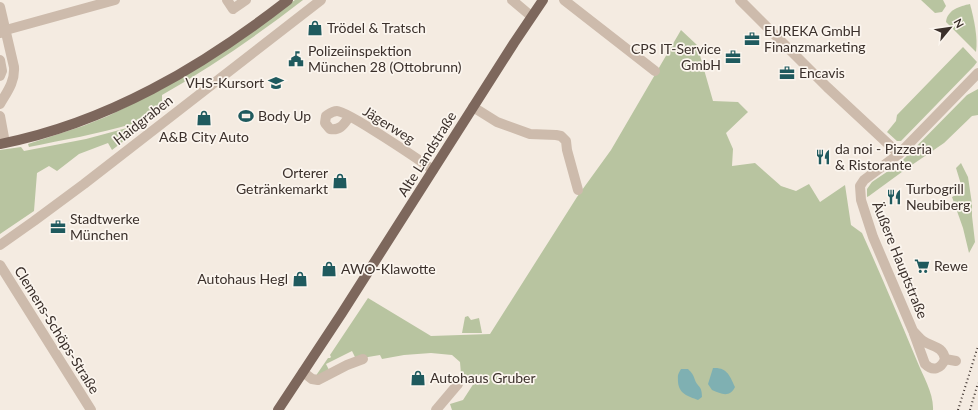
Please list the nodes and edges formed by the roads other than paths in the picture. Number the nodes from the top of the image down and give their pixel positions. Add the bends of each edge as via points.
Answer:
1 (115, 0) edge
2 (227, 0) edge
3 (246, 0) edge
4 (288, 0) edge
5 (321, 0) edge
6 (512, 0) edge
7 (543, 0) edge
8 (564, 0) edge
9 (740, 0) edge
10 (0, 8) edge
11 (531, 16) junction
12 (3, 31) edge
13 (0, 60) edge
14 (655, 71) dead end
15 (0, 76) edge
16 (976, 78) edge
17 (0, 104) edge
18 (474, 107) junction
19 (0, 116) edge
20 (349, 117) dead end
21 (2, 143) edge
22 (899, 154) junction
23 (433, 170) junction
24 (578, 190) dead end
25 (0, 245) edge
26 (0, 265) edge
27 (913, 331) junction
28 (363, 359) dead end
29 (945, 359) junction
30 (956, 361) dead end
31 (303, 372) junction
32 (458, 384) dead end
33 (91, 410) edge
34 (278, 410) edge
35 (436, 410) edge

1 - 12 street
2 - 3 street via 233,9
4 - 21 main road via 215,52 130,101 81,122
5 - 25 street, Haidgraben via 84,184
6 - 11 street
7 - 11 main road, Alte Landstraße
8 - 14 street
9 - 22 street
10 - 12 street
11 - 18 main road, Alte Landstraße
12 - 17 street via 14,75 12,84
13 - 15 street
16 - 22 street, Äußere Hauptstraße
18 - 23 main road, Alte Landstraße
18 - 24 street via 497,122 530,134 561,136 566,141
19 - 21 street
20 - 23 street, Jägerweg
22 - 27 street, Äußere Hauptstraße via 864,180 860,186 860,196 873,237
23 - 31 main road, Alte Landstraße
26 - 33 street, Clemens-Schöps-Straße
27 - 29 street, Äußere Hauptstraße via 922,340 940,349
27 - 29 street, Äußere Hauptstraße via 928,368 940,368
28 - 31 street via 318,380
29 - 30 street
31 - 34 main road, Alte Landstraße
32 - 35 street

